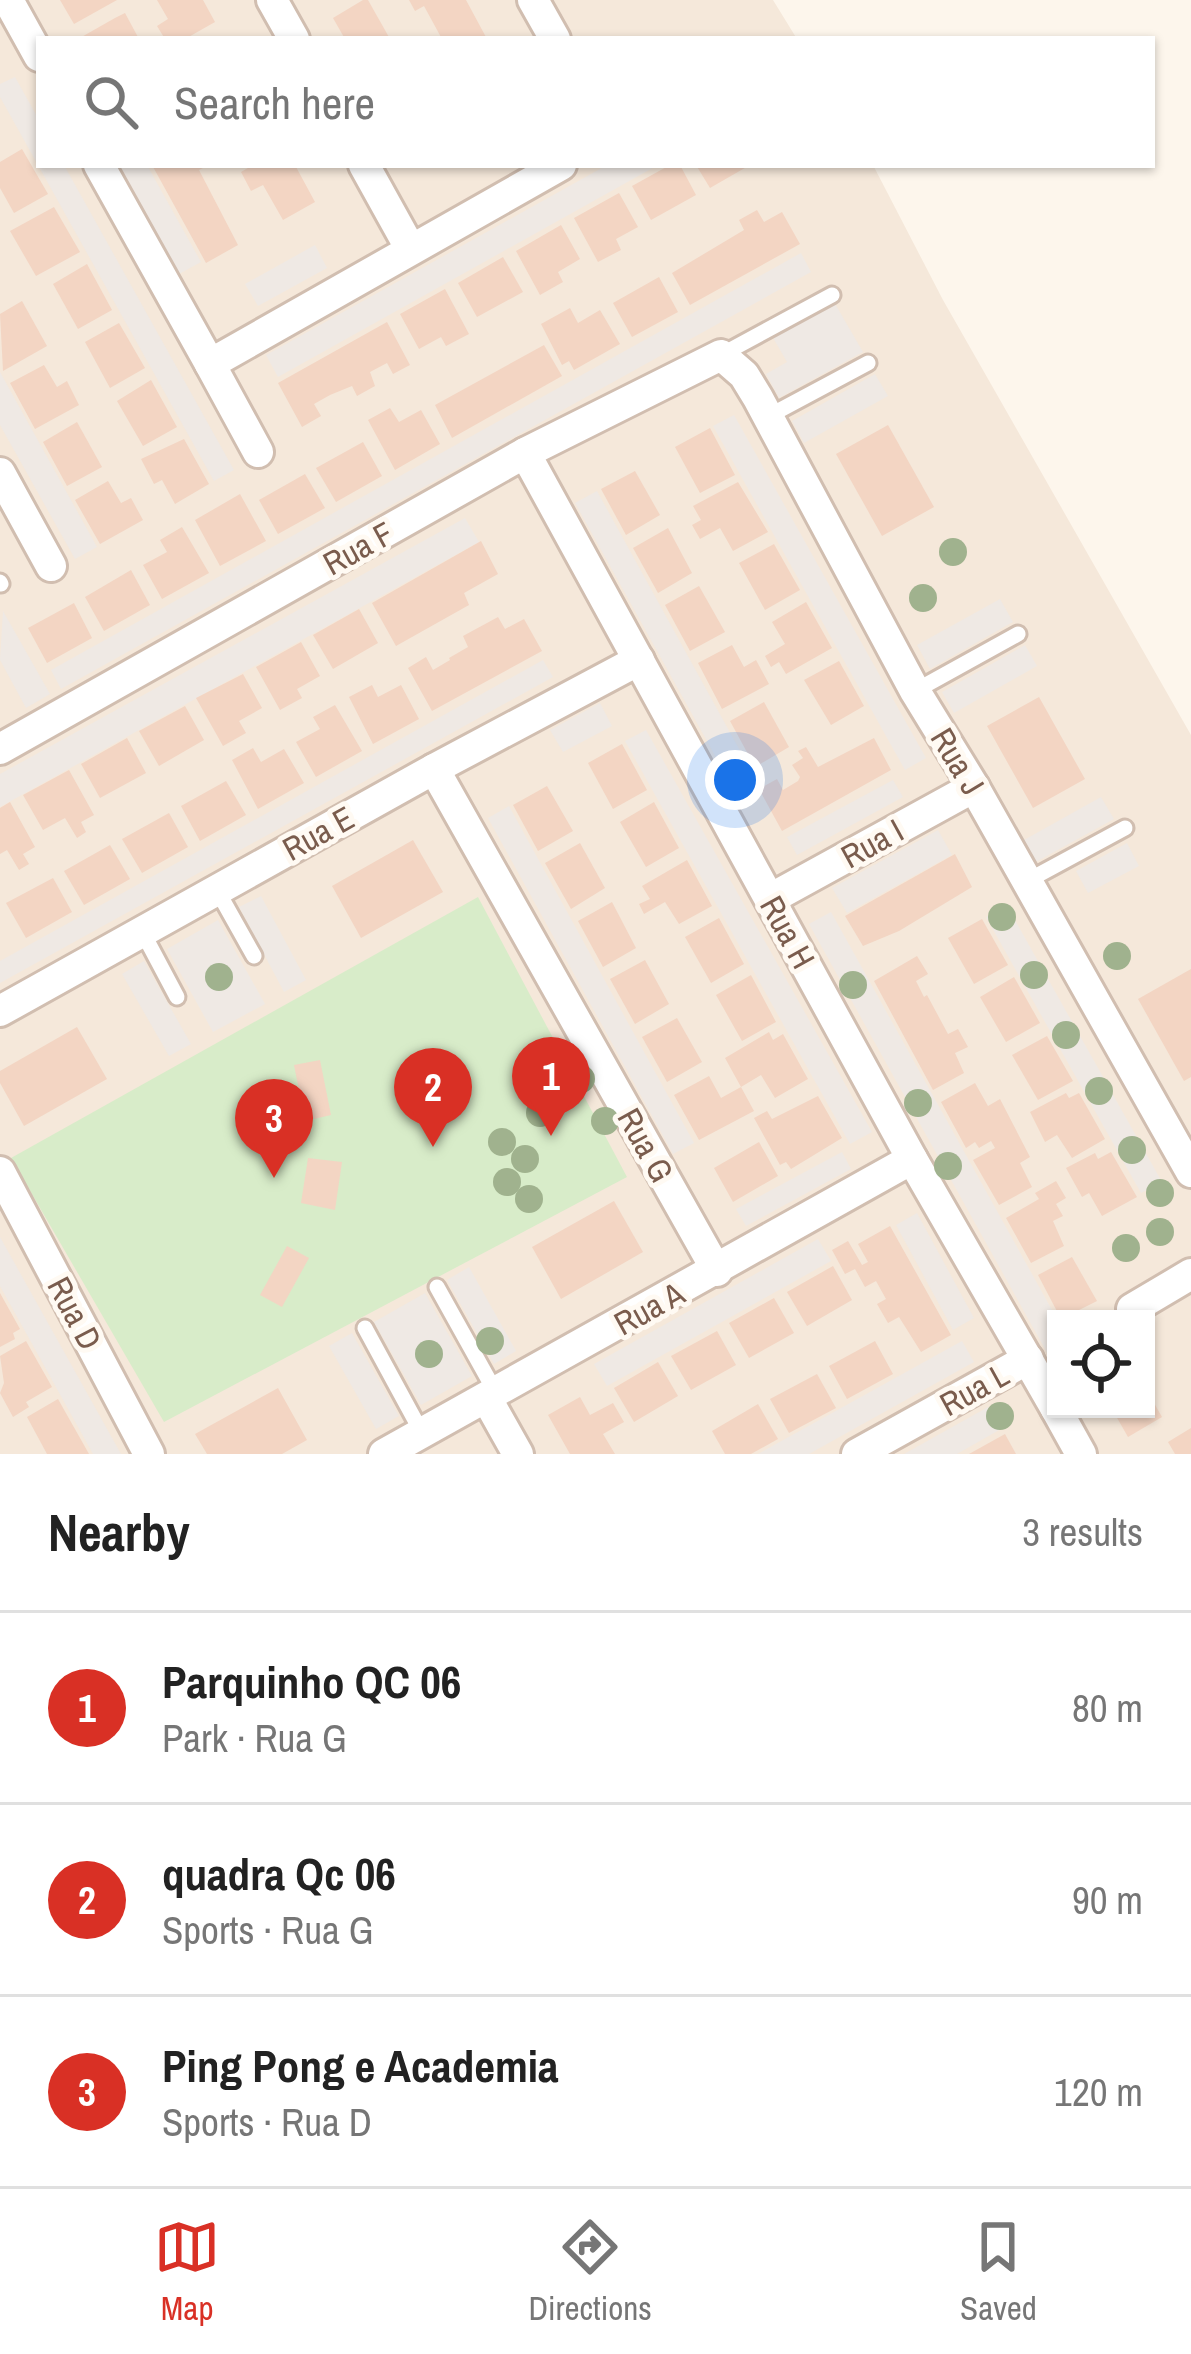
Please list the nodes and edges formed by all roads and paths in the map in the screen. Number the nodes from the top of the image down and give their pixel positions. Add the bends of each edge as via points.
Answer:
1 (272, 0) edge
2 (533, 0) edge
3 (7, 8) edge
4 (292, 36) edge
5 (553, 36) edge
6 (36, 52) edge
7 (101, 168) edge
8 (366, 168) edge
9 (556, 168) edge
10 (410, 248) junction
11 (832, 295) dead end
12 (721, 355) junction
13 (868, 363) dead end
14 (210, 364) junction
15 (767, 417) junction
16 (259, 452) dead end
17 (526, 453) junction
18 (2, 480) edge
19 (51, 566) dead end
20 (1018, 634) dead end
21 (639, 660) junction
22 (915, 692) junction
23 (0, 749) edge
24 (434, 769) junction
25 (974, 787) junction
26 (1124, 828) dead end
27 (1027, 881) junction
28 (217, 890) junction
29 (770, 899) junction
30 (143, 933) junction
31 (254, 956) dead end
32 (177, 997) dead end
33 (0, 1011) edge
34 (1186, 1153) edge
35 (912, 1159) junction
36 (0, 1172) edge
37 (717, 1271) junction
38 (1191, 1274) edge
39 (437, 1287) dead end
40 (1132, 1309) dead end
41 (365, 1328) dead end
42 (1028, 1359) junction
43 (1047, 1393) edge
44 (491, 1396) junction
45 (1061, 1418) edge
46 (422, 1433) junction
47 (149, 1454) edge
48 (384, 1454) edge
49 (518, 1454) edge
50 (857, 1454) edge
51 (1082, 1454) edge

1 - 4 street
2 - 5 street
3 - 6 street
7 - 14 street
8 - 10 street
9 - 10 street
10 - 14 street
11 - 12 lane
12 - 15 street, Rua J via 744,375
12 - 17 street, Rua F
13 - 15 lane
14 - 16 street
15 - 22 street, Rua J
17 - 21 street, Rua H
17 - 23 street, Rua F
18 - 19 street
20 - 22 lane
21 - 24 street, Rua E
21 - 29 street, Rua H
22 - 25 street, Rua J
24 - 28 street, Rua E
24 - 37 street, Rua G
25 - 27 street, Rua J
25 - 29 street, Rua I
26 - 27 lane
27 - 34 street, Rua J
28 - 30 street, Rua E
28 - 31 lane
29 - 35 street, Rua H
30 - 32 lane
30 - 33 street, Rua E
35 - 37 street, Rua A
35 - 42 street, Rua H
36 - 47 street, Rua D
37 - 44 street, Rua A
38 - 40 street
39 - 44 lane
41 - 46 lane
42 - 43 street, Rua H
42 - 50 street, Rua L
44 - 46 street, Rua A
44 - 49 street
45 - 51 street, Rua H
46 - 48 street, Rua A

